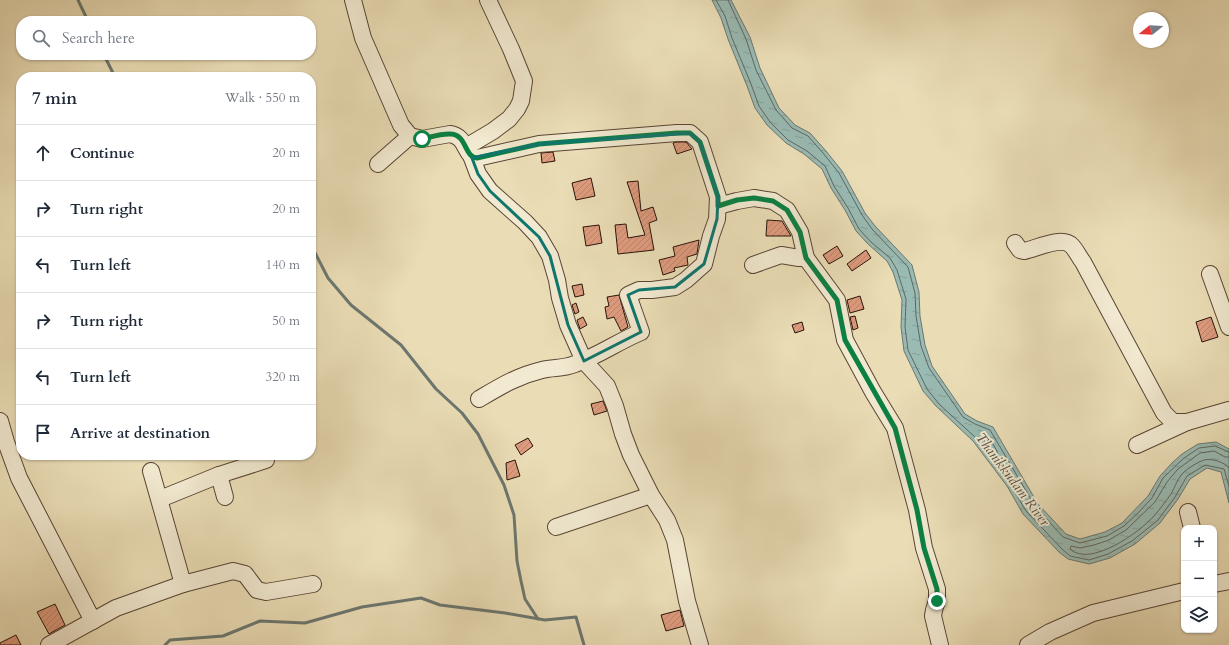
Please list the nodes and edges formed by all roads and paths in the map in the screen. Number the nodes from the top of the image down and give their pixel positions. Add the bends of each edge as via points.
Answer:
1 (353, 0) edge
2 (488, 0) edge
3 (410, 136) junction
4 (469, 152) junction
5 (378, 164) dead end
6 (718, 206) junction
7 (1015, 243) dead end
8 (806, 258) junction
9 (754, 265) dead end
10 (1210, 274) dead end
11 (1229, 327) edge
12 (584, 361) junction
13 (479, 400) dead end
14 (1229, 410) edge
15 (0, 421) edge
16 (1187, 422) junction
17 (1137, 445) dead end
18 (266, 460) dead end
19 (151, 471) dead end
20 (219, 475) junction
21 (651, 495) junction
22 (225, 497) dead end
23 (160, 499) junction
24 (1188, 512) dead end
25 (1191, 525) edge
26 (556, 527) dead end
27 (1229, 581) edge
28 (1217, 583) edge
29 (183, 584) junction
30 (313, 584) dead end
31 (1181, 592) edge
32 (93, 621) junction
33 (49, 645) edge
34 (700, 645) edge
35 (940, 645) edge
36 (1028, 645) edge

1 - 3 street via 364,38 401,125
2 - 4 street via 512,48 524,81 517,110
3 - 4 street via 422,139 450,134 460,138
3 - 5 street
4 - 6 street via 477,158 539,144 690,133 700,142 709,165
4 - 12 street via 478,174 490,191 535,232 550,256 568,325
6 - 8 street via 754,198 773,201 787,210 800,232
6 - 12 street via 717,219 704,264 675,287 639,290 628,295 641,332
7 - 16 street via 1024,251 1057,242 1066,241 1072,245 1164,413 1173,422
8 - 9 street via 781,255
8 - 35 street via 837,300 845,340 895,428 917,510 924,548 937,589 933,616
10 - 11 street
12 - 13 street via 559,369 524,375 505,383
12 - 21 street via 607,386 631,455
14 - 16 street
15 - 32 street via 19,478
16 - 17 street
18 - 20 street
19 - 23 street
20 - 22 street
20 - 23 street
21 - 26 street
21 - 34 street via 675,540 687,601
23 - 29 street
24 - 25 street
27 - 28 street
29 - 30 street via 233,571 245,574 257,590 266,592
29 - 32 street via 116,608
31 - 36 street via 1093,613
32 - 33 street

